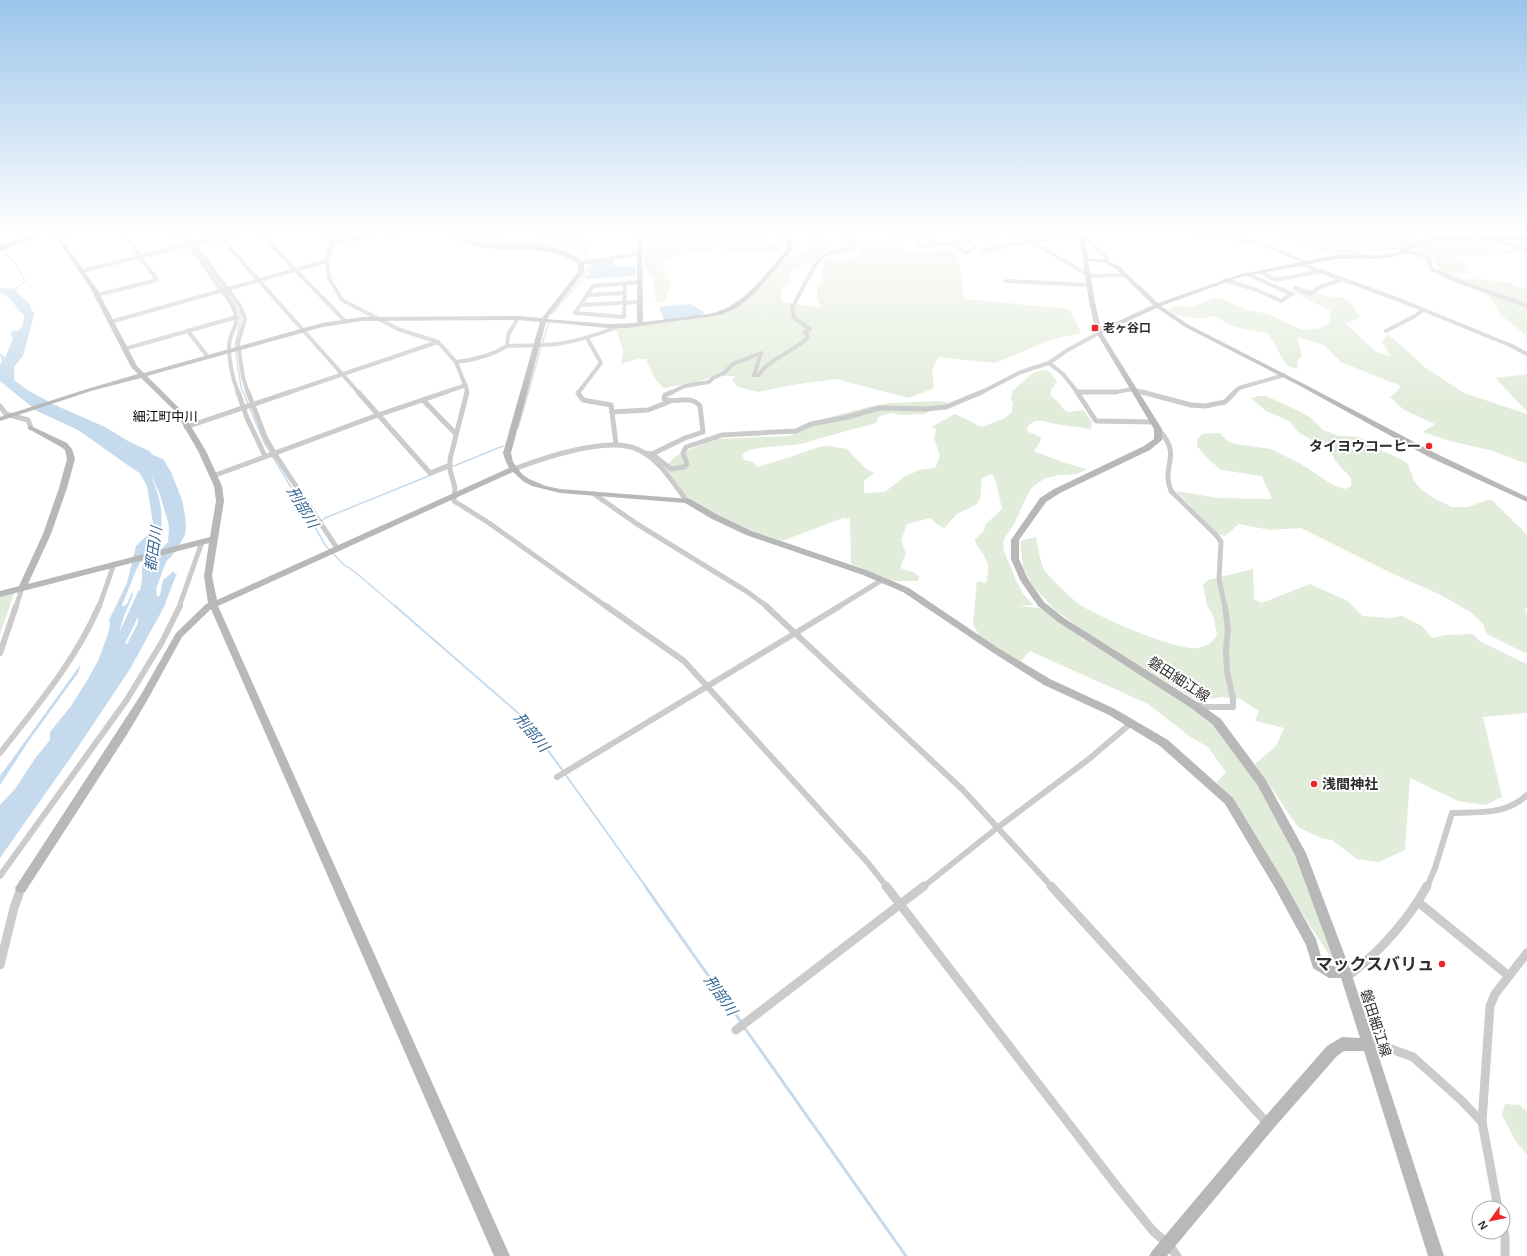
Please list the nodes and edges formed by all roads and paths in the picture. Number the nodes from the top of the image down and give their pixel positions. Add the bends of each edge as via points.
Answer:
1 (93, 289) edge
2 (123, 289) edge
3 (229, 289) edge
4 (266, 289) edge
5 (314, 289) edge
6 (335, 289) edge
7 (568, 289) edge
8 (591, 289) edge
9 (624, 289) edge
10 (639, 289) edge
11 (756, 289) edge
12 (802, 289) edge
13 (1090, 289) edge
14 (1141, 289) edge
15 (1202, 289) edge
16 (1248, 289) edge
17 (1280, 289) edge
18 (1298, 289) edge
19 (1317, 289) edge
20 (1367, 289) edge
21 (1481, 289) edge
22 (224, 290) junction
23 (624, 293) junction
24 (97, 295) junction
25 (587, 296) junction
26 (639, 302) junction
27 (624, 303) junction
28 (580, 305) junction
29 (1158, 305) junction
30 (1527, 306) edge
31 (1423, 310) junction
32 (237, 317) junction
33 (518, 318) junction
34 (376, 319) junction
35 (544, 319) junction
36 (345, 321) junction
37 (110, 322) junction
38 (640, 324) junction
39 (620, 326) junction
40 (303, 330) junction
41 (188, 331) junction
42 (1386, 331) dead end
43 (1099, 332) junction
44 (587, 338) junction
45 (438, 342) junction
46 (536, 344) junction
47 (506, 346) junction
48 (238, 348) junction
49 (124, 349) junction
50 (229, 351) junction
51 (1527, 354) edge
52 (208, 357) junction
53 (456, 362) junction
54 (1049, 363) junction
55 (143, 375) junction
56 (342, 375) junction
57 (1284, 375) junction
58 (466, 385) junction
59 (1134, 390) junction
60 (1077, 392) junction
61 (423, 400) junction
62 (672, 400) junction
63 (251, 405) junction
64 (0, 406) edge
65 (243, 407) junction
66 (612, 412) junction
67 (14, 415) junction
68 (378, 415) junction
69 (0, 419) edge
70 (1156, 425) junction
71 (186, 427) junction
72 (31, 428) joint
73 (456, 434) junction
74 (616, 444) junction
75 (274, 453) junction
76 (644, 453) junction
77 (652, 454) junction
78 (265, 456) junction
79 (450, 465) junction
80 (514, 469) junction
81 (213, 476) junction
82 (594, 494) junction
83 (454, 496) junction
84 (1527, 500) edge
85 (687, 501) junction
86 (214, 539) junction
87 (199, 542) junction
88 (332, 550) junction
89 (115, 564) junction
90 (882, 580) junction
91 (22, 588) junction
92 (0, 594) edge
93 (213, 604) junction
94 (795, 632) junction
95 (0, 653) edge
96 (707, 686) junction
97 (1194, 705) junction
98 (1130, 724) junction
99 (0, 753) edge
100 (557, 777) dead end
101 (1527, 795) edge
102 (997, 828) junction
103 (0, 876) edge
104 (21, 888) joint
105 (1418, 902) junction
106 (901, 905) junction
107 (1527, 953) edge
108 (0, 965) edge
109 (1345, 972) junction
110 (1509, 976) junction
111 (736, 1030) dead end
112 (1368, 1045) junction
113 (1482, 1122) junction
114 (1268, 1124) junction
115 (1497, 1200) edge
116 (1505, 1240) edge
117 (1168, 1244) junction
118 (502, 1256) edge
119 (1157, 1256) edge
120 (1178, 1256) edge
121 (1436, 1256) edge
122 (1505, 1256) edge

1 - 24 street
2 - 24 street
3 - 22 street
4 - 40 street
5 - 36 street
6 - 34 street via 342,300
7 - 35 street
8 - 25 street
9 - 23 street
10 - 26 street
11 - 38 street via 736,306 719,314
12 - 62 street via 792,308 794,318 810,329 805,332 808,337 805,342 789,350 756,376 754,374 761,353 733,364 709,382 685,386 665,395 664,399
13 - 43 street
14 - 29 street
15 - 29 street
16 - 17 street via 1282,301 1292,294
18 - 19 street via 1307,293
20 - 31 street
21 - 30 street
22 - 32 street
22 - 37 street
22 - 48 street via 240,306 245,319
23 - 25 street
23 - 27 street
24 - 37 street
25 - 28 street
26 - 27 street
26 - 38 street
27 - 28 street
27 - 28 street via 624,317 576,313
29 - 43 street
29 - 57 street via 1176,320
31 - 42 street
31 - 51 street
32 - 41 street
32 - 50 street via 228,344
33 - 34 street
33 - 35 street
33 - 47 street via 506,338
34 - 36 street
34 - 45 street
35 - 39 street
35 - 46 street
36 - 40 street
37 - 49 street
38 - 39 street
39 - 44 street
40 - 48 street
40 - 56 street
41 - 49 street
41 - 52 street
43 - 54 street
43 - 59 street
44 - 46 street via 547,345
44 - 66 street via 601,363 578,393 583,400 610,405
45 - 53 street
45 - 56 street
46 - 47 street
46 - 80 street via 508,443 508,460
47 - 53 street via 494,354
48 - 50 street
48 - 63 street
49 - 55 street via 134,367
50 - 52 street
50 - 65 street
52 - 55 street
53 - 58 street
54 - 60 street via 1059,370
54 - 77 street via 1021,372 946,407 879,408 811,424 796,431 715,436 686,446 683,454 687,464 676,469 671,469
55 - 67 street
55 - 71 street via 178,410
56 - 63 street
56 - 68 street
57 - 59 street via 1239,388 1225,402 1205,406 1190,405
57 - 84 street via 1432,455
58 - 61 street
58 - 73 street
59 - 60 street
59 - 70 street
60 - 70 street via 1096,421
61 - 68 street
61 - 73 street
62 - 66 street via 648,410
62 - 77 street via 692,400 699,404 702,408 703,432
63 - 65 street
63 - 75 street
64 - 67 street via 4,412
65 - 71 street
65 - 78 street
66 - 74 street
67 - 69 street
67 - 72 street via 28,420
68 - 75 street
68 - 79 street via 430,473
70 - 97 street via 1166,435 1172,449 1168,474 1171,490 1221,542 1219,579 1228,629 1227,671 1233,707
70 - 97 street, 磐田細江線 via 1158,440 1147,448 1056,491 1043,500 1015,540 1015,559 1024,580 1041,604
71 - 81 street via 202,451
72 - 91 street via 64,445 71,459 47,534
73 - 79 street
74 - 76 street
74 - 80 street via 590,446 535,460
75 - 78 street
75 - 88 street via 319,523
76 - 77 street
76 - 85 street via 665,472
78 - 81 street
79 - 83 street via 455,488
80 - 82 street via 542,488
80 - 83 street
81 - 86 street via 218,486 220,501
82 - 85 street
82 - 94 street via 746,591
83 - 88 street
83 - 96 street via 454,501 678,656
85 - 90 street via 749,532
86 - 87 street
86 - 93 street via 208,576
87 - 89 street
87 - 103 street via 194,568 173,620 156,651 82,763
88 - 93 street
89 - 91 street
89 - 99 street via 107,592 85,634
90 - 94 street
90 - 98 street via 906,590 1047,682 1112,712
91 - 92 street
91 - 95 street
93 - 104 street via 179,635 122,733
93 - 118 street
94 - 96 street
94 - 102 street via 962,790
96 - 100 street
96 - 106 street via 868,863
97 - 109 street, 磐田細江線 via 1217,722 1262,783 1300,853
98 - 102 street via 1089,759
98 - 109 street via 1164,743 1228,801 1312,943 1317,964 1329,972
101 - 105 street via 1509,808 1452,812 1432,875
102 - 106 street
102 - 114 street
104 - 108 street
105 - 109 street via 1374,954 1352,973
105 - 110 street
106 - 111 street
106 - 117 street via 1119,1189 1153,1231
107 - 110 street
109 - 112 street, 磐田細江線
110 - 113 street via 1495,994 1490,1006
112 - 113 street via 1391,1049 1413,1058
112 - 114 street via 1342,1044 1332,1051
112 - 121 street, 磐田細江線
113 - 115 street
114 - 117 street
116 - 122 street
117 - 119 street
117 - 120 street

